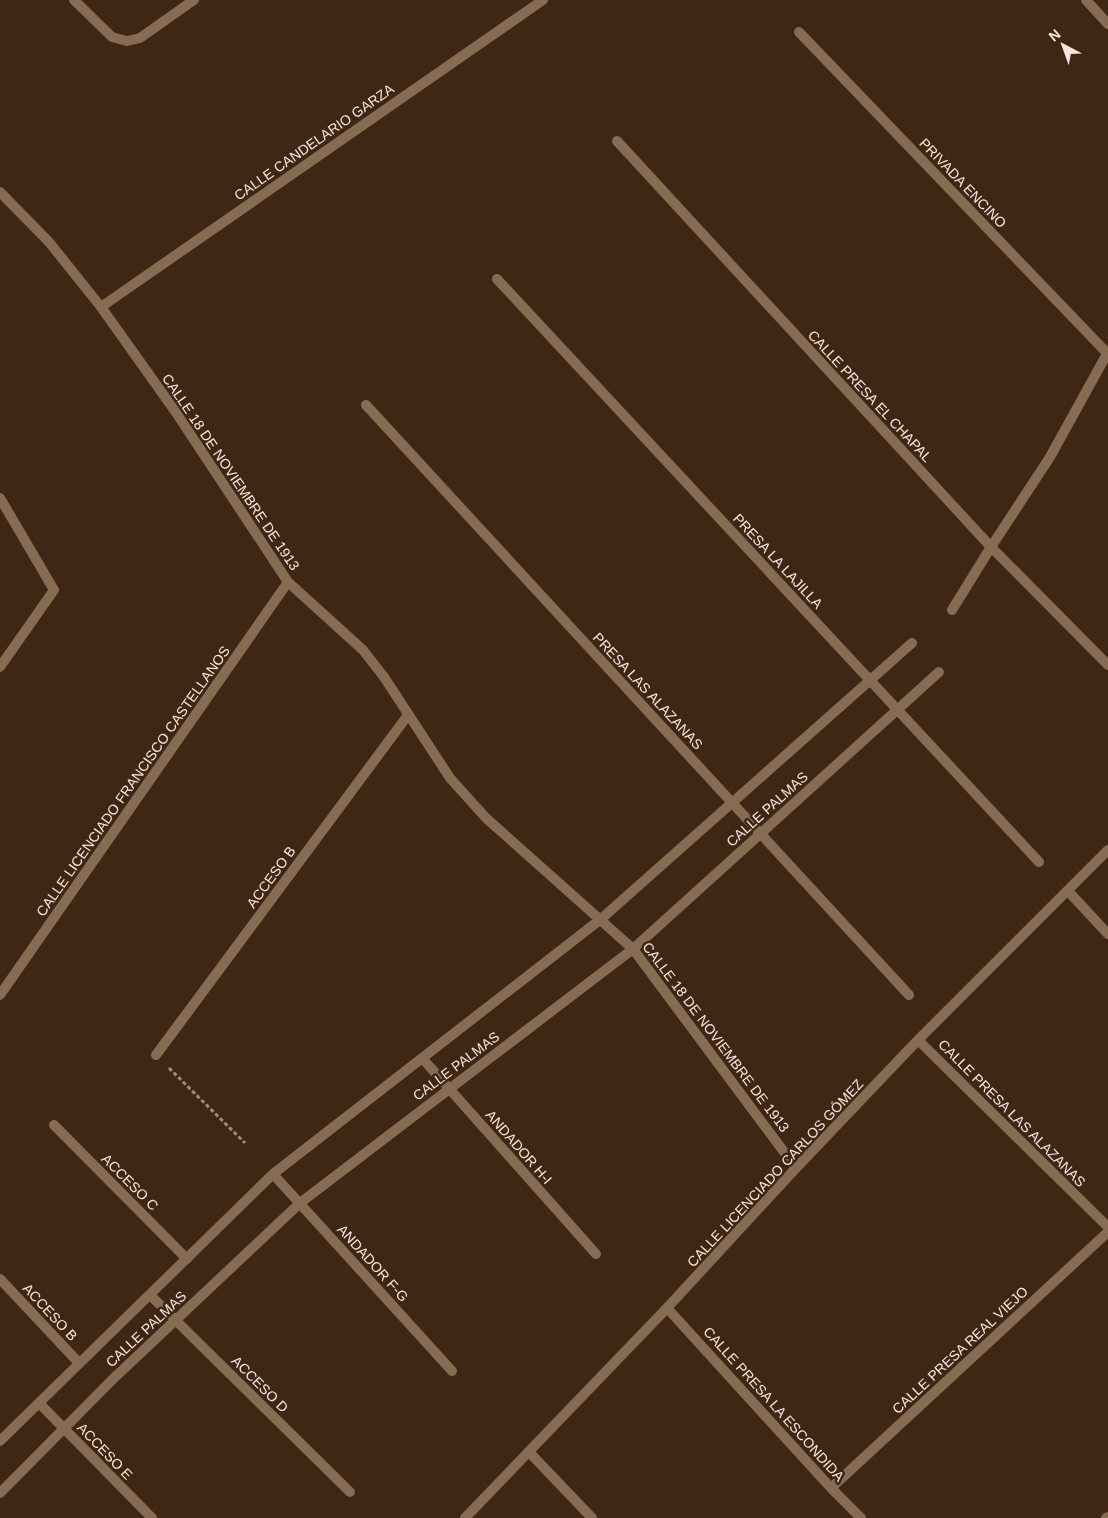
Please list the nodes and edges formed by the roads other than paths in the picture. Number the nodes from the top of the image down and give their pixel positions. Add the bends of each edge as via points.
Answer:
1 (74, 0) edge
2 (194, 0) edge
3 (543, 0) edge
4 (1086, 0) edge
5 (1108, 24) edge
6 (799, 32) dead end
7 (617, 141) dead end
8 (0, 192) edge
9 (497, 279) dead end
10 (101, 307) junction
11 (1108, 353) edge
12 (366, 405) dead end
13 (0, 498) edge
14 (991, 547) junction
15 (288, 582) junction
16 (952, 610) dead end
17 (912, 643) dead end
18 (1108, 665) edge
19 (0, 667) edge
20 (939, 672) dead end
21 (869, 679) junction
22 (898, 710) junction
23 (408, 715) junction
24 (731, 802) junction
25 (760, 833) junction
26 (1108, 850) edge
27 (1039, 862) dead end
28 (1068, 891) junction
29 (601, 919) junction
30 (1108, 934) edge
31 (633, 949) junction
32 (0, 995) edge
33 (909, 995) dead end
34 (918, 1040) junction
35 (156, 1055) road end
36 (422, 1058) junction
37 (449, 1088) junction
38 (54, 1125) dead end
39 (796, 1168) junction
40 (274, 1174) junction
41 (300, 1203) junction
42 (1108, 1227) edge
43 (1108, 1232) edge
44 (596, 1254) dead end
45 (187, 1259) junction
46 (0, 1279) edge
47 (150, 1295) junction
48 (668, 1308) junction
49 (176, 1320) junction
50 (79, 1364) junction
51 (452, 1371) dead end
52 (39, 1403) junction
53 (65, 1429) junction
54 (0, 1441) edge
55 (530, 1452) junction
56 (831, 1488) junction
57 (350, 1492) dead end
58 (0, 1493) edge
59 (152, 1518) edge
60 (465, 1518) edge
61 (592, 1518) edge
62 (861, 1518) edge

1 - 2 street via 112,37 127,42 140,38
3 - 10 street, CALLE CANDELARIO GARZA
4 - 5 street
6 - 11 street, PRIVADA ENCINO
7 - 14 street, CALLE PRESA EL CHAPAL
8 - 10 street, CALLE 18 DE NOVIEMBRE DE 1913 via 49,242
9 - 21 street, PRESA LA LAJILLA
10 - 15 street, CALLE 18 DE NOVIEMBRE DE 1913 via 175,411
11 - 14 street via 1050,457
12 - 24 street, PRESA LAS ALAZANAS
13 - 19 street via 54,590
14 - 16 street
14 - 18 street, CALLE PRESA EL CHAPAL
15 - 23 street, CALLE 18 DE NOVIEMBRE DE 1913 via 363,650
15 - 32 street, CALLE LICENCIADO FRANCISCO CASTELLANOS
17 - 21 street, CALLE PALMAS
20 - 22 street, CALLE PALMAS
21 - 22 street, PRESA LA LAJILLA
21 - 24 street, CALLE PALMAS
22 - 25 street, CALLE PALMAS
22 - 27 street, PRESA LA LAJILLA
23 - 29 street, CALLE 18 DE NOVIEMBRE DE 1913 via 450,778 486,818
23 - 35 street, ACCESO B
24 - 25 street, PRESA LAS ALAZANAS
24 - 29 street, CALLE PALMAS
25 - 31 street, CALLE PALMAS
25 - 33 street, PRESA LAS ALAZANAS
26 - 28 street, CALLE LICENCIADO CARLOS GÓMEZ
28 - 30 street
28 - 34 street, CALLE LICENCIADO CARLOS GÓMEZ
29 - 31 street, CALLE 18 DE NOVIEMBRE DE 1913
29 - 36 street, CALLE PALMAS
31 - 37 street, CALLE PALMAS
31 - 39 street, CALLE 18 DE NOVIEMBRE DE 1913
34 - 39 street, CALLE LICENCIADO CARLOS GÓMEZ
34 - 42 street, CALLE PRESA LAS ALAZANAS
36 - 37 street, ANDADOR H-I
36 - 40 street, CALLE PALMAS
37 - 41 street, CALLE PALMAS
37 - 44 street, ANDADOR H-I
38 - 45 street, ACCESO C
39 - 48 street, CALLE LICENCIADO CARLOS GÓMEZ
40 - 41 street, ANDADOR F-G
40 - 45 street, CALLE PALMAS
41 - 49 street, CALLE PALMAS
41 - 51 street, ANDADOR F-G
43 - 56 street, CALLE PRESA REAL VIEJO
45 - 47 street, CALLE PALMAS
46 - 50 street, ACCESO B
47 - 49 street, ACCESO D
47 - 50 street, CALLE PALMAS
48 - 55 street, CALLE LICENCIADO CARLOS GÓMEZ
48 - 56 street, CALLE PRESA LA ESCONDIDA
49 - 53 street, CALLE PALMAS
49 - 57 street, ACCESO D
50 - 52 street, CALLE PALMAS
52 - 53 street, ACCESO E
52 - 54 street, CALLE PALMAS
53 - 58 street, CALLE PALMAS
53 - 59 street, ACCESO E
55 - 60 street, CALLE LICENCIADO CARLOS GÓMEZ
55 - 61 street
56 - 62 street, CALLE PRESA LA ESCONDIDA

